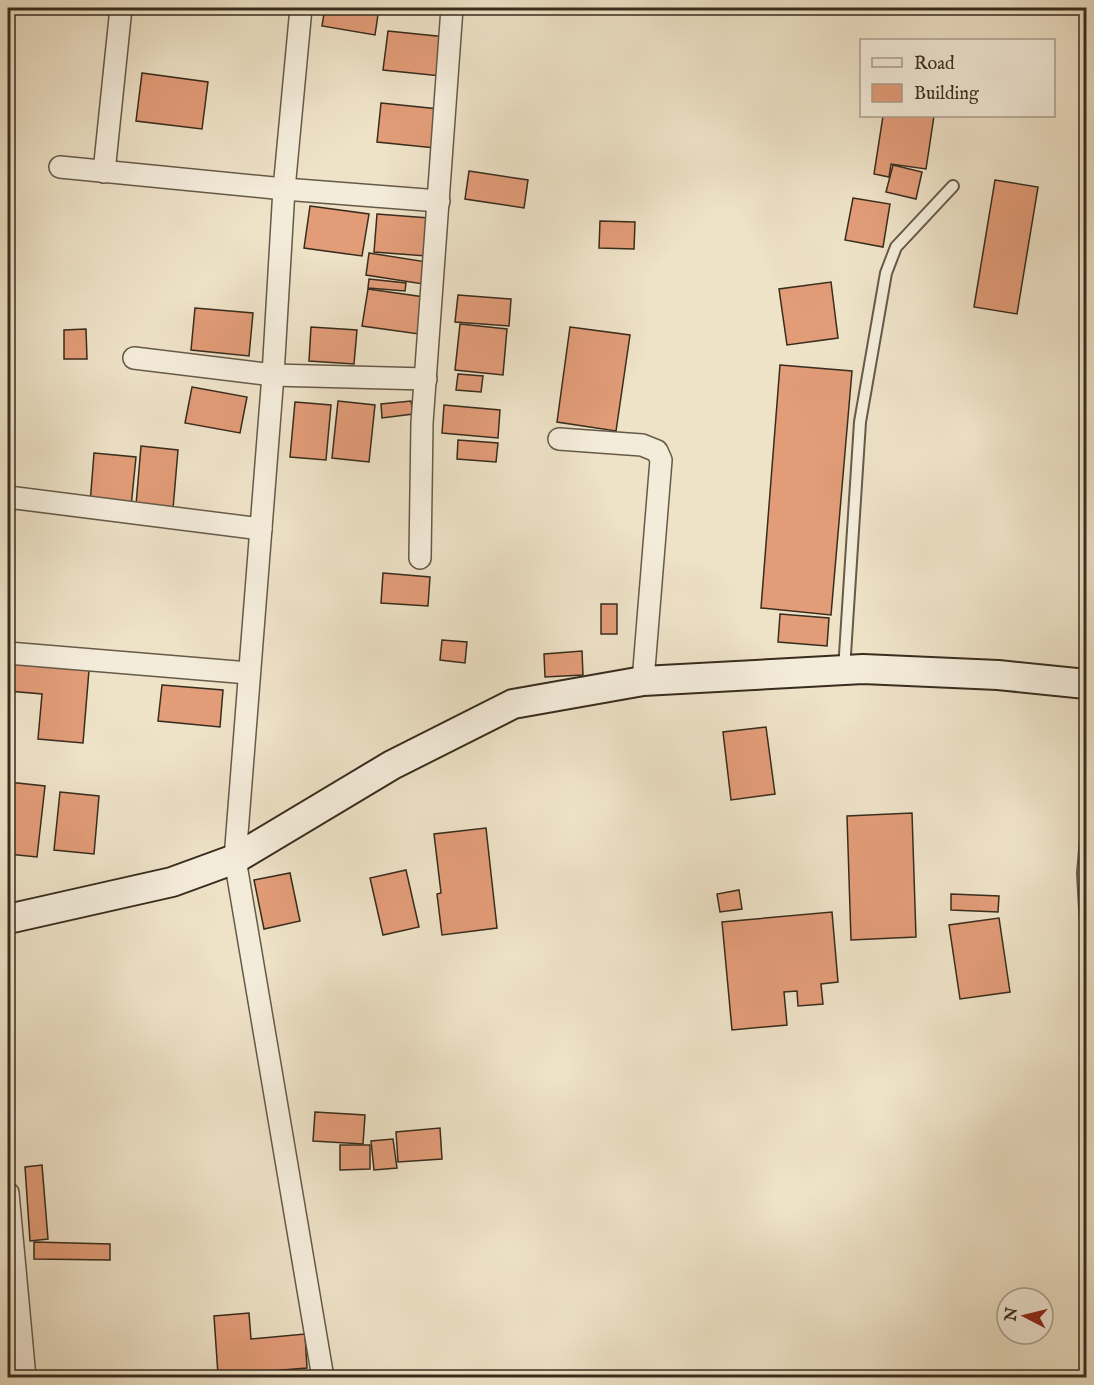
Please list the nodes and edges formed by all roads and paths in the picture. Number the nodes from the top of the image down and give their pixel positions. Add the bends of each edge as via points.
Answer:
1 (121, 8) edge
2 (301, 8) edge
3 (452, 8) edge
4 (60, 167) dead end
5 (104, 172) junction
6 (953, 186) dead end
7 (284, 189) junction
8 (439, 201) junction
9 (134, 358) dead end
10 (273, 375) junction
11 (426, 379) junction
12 (559, 440) dead end
13 (8, 497) edge
14 (261, 530) junction
15 (420, 558) dead end
16 (8, 653) edge
17 (844, 670) junction
18 (249, 673) junction
19 (643, 681) junction
20 (1086, 684) edge
21 (1086, 839) edge
22 (234, 859) junction
23 (8, 919) edge
24 (1086, 926) edge
25 (8, 1193) edge
26 (25, 1377) edge
27 (323, 1377) edge

1 - 5 street
2 - 7 street
3 - 8 street
4 - 5 street
5 - 7 street
6 - 17 lane via 896,248 886,273 860,422
7 - 8 street
7 - 10 street
8 - 11 street
9 - 10 street
10 - 11 street
10 - 14 street
11 - 15 street
12 - 19 street via 642,445 657,451 661,459
13 - 14 street
14 - 18 street
16 - 18 street
17 - 19 main road
17 - 20 main road via 998,675
18 - 22 street
19 - 22 main road via 513,704 392,765
21 - 24 lane
22 - 23 main road via 172,882
22 - 27 street
25 - 26 street

